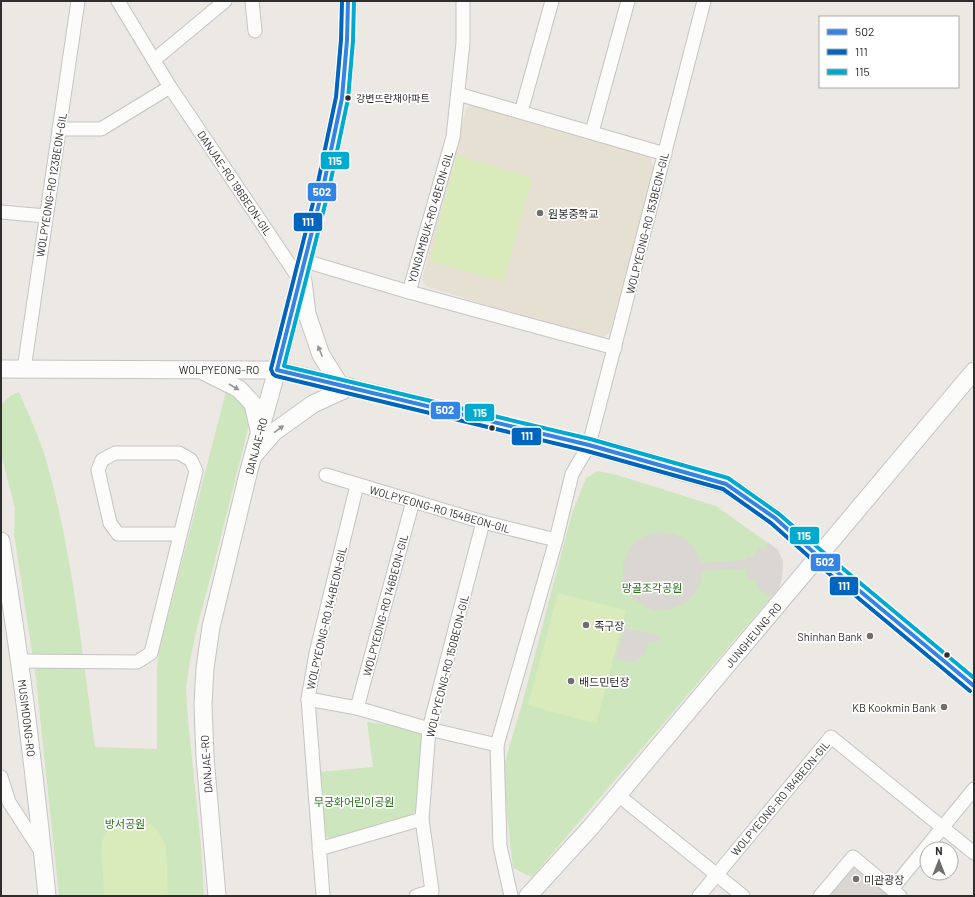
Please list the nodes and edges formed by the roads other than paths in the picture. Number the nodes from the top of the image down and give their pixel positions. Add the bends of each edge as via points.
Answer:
1 (78, 1) edge
2 (118, 1) edge
3 (225, 1) edge
4 (252, 1) edge
5 (348, 1) edge
6 (463, 1) edge
7 (552, 1) edge
8 (628, 1) edge
9 (704, 1) edge
10 (255, 31) dead end
11 (154, 60) junction
12 (170, 86) junction
13 (458, 94) junction
14 (521, 112) junction
15 (59, 129) junction
16 (592, 132) junction
17 (665, 154) junction
18 (1, 212) edge
19 (46, 216) junction
20 (302, 270) junction
21 (409, 292) junction
22 (615, 348) junction
23 (1, 369) edge
24 (24, 369) junction
25 (199, 369) junction
26 (277, 370) junction
27 (974, 371) edge
28 (345, 386) junction
29 (259, 433) junction
30 (589, 445) junction
31 (252, 458) junction
32 (326, 475) dead end
33 (357, 485) junction
34 (413, 501) junction
35 (483, 522) junction
36 (180, 534) junction
37 (556, 540) junction
38 (1, 541) edge
39 (819, 557) junction
40 (20, 661) junction
41 (974, 686) edge
42 (308, 699) junction
43 (357, 708) junction
44 (429, 729) junction
45 (497, 745) junction
46 (1, 777) edge
47 (974, 789) edge
48 (618, 794) junction
49 (422, 819) junction
50 (942, 827) junction
51 (319, 849) junction
52 (974, 853) edge
53 (43, 854) junction
54 (717, 874) junction
55 (896, 892) edge
56 (47, 896) edge
57 (218, 896) edge
58 (323, 896) edge
59 (416, 896) edge
60 (511, 896) edge
61 (528, 896) edge
62 (699, 896) edge
63 (743, 896) edge
64 (820, 896) edge

1 - 15 street, WOLPYEONG-RO 123BEON-GIL
2 - 11 street, DANJAE-RO 196BEON-GIL
3 - 11 street
4 - 10 street
5 - 20 street, DANJAE-RO via 342,98
6 - 13 street, YONGAMBUK-RO 4BEON-GIL via 463,43
7 - 14 street
8 - 16 street
9 - 17 street, WOLPYEONG-RO 153BEON-GIL
11 - 12 street, DANJAE-RO 196BEON-GIL
12 - 15 street via 101,129
12 - 20 street, DANJAE-RO 196BEON-GIL
13 - 14 street
13 - 21 street, YONGAMBUK-RO 4BEON-GIL via 453,137
14 - 16 street
15 - 19 street, WOLPYEONG-RO 123BEON-GIL
16 - 17 street
17 - 22 street, WOLPYEONG-RO 153BEON-GIL
18 - 19 street
19 - 24 street, WOLPYEONG-RO 123BEON-GIL
20 - 21 street
20 - 26 street, DANJAE-RO
28 -> 20 street via 322,355 308,314
21 - 22 street, YONGAMBUK-RO 4BEON-GIL
22 - 30 street, WOLPYEONG-RO 153BEON-GIL
23 - 24 street, WOLPYEONG-RO
24 - 25 street, WOLPYEONG-RO
25 - 26 street, WOLPYEONG-RO
25 -> 29 street via 239,389 253,404
26 - 28 street, WOLPYEONG-RO
26 - 29 street, DANJAE-RO
27 - 39 street, JUNGHEUNG-RO
28 - 30 street, WOLPYEONG-RO
31 -> 28 street via 274,432 313,404
29 - 31 street, DANJAE-RO
30 - 37 street, WOLPYEONG-RO 153BEON-GIL via 572,474
30 - 39 street, WOLPYEONG-RO via 726,484 775,518
31 - 57 street, DANJAE-RO via 211,627 204,668 205,757
32 - 33 street, WOLPYEONG-RO 154BEON-GIL
33 - 34 street, WOLPYEONG-RO 154BEON-GIL
33 - 42 street, WOLPYEONG-RO 144BEON-GIL via 316,653
34 - 35 street, WOLPYEONG-RO 154BEON-GIL
34 - 43 street, WOLPYEONG-RO 146BEON-GIL
35 - 37 street, WOLPYEONG-RO 154BEON-GIL
35 - 44 street, WOLPYEONG-RO 150BEON-GIL
36 - 36 street via 196,471 191,460 179,453 114,453 102,460 98,470 110,523 118,534
36 - 40 street via 151,654 137,662
37 - 45 street, WOLPYEONG-RO 153BEON-GIL
38 - 40 street, MUSIMDONG-RO
39 - 41 street, WOLPYEONG-RO
39 - 48 street, JUNGHEUNG-RO
40 - 53 street, MUSIMDONG-RO
42 - 43 street
42 - 51 street, WOLPYEONG-RO 144BEON-GIL
43 - 44 street
44 - 45 street
44 - 49 street, WOLPYEONG-RO 150BEON-GIL
45 - 60 street, WOLPYEONG-RO 153BEON-GIL via 500,846
46 - 53 street via 9,802
47 - 50 street
48 - 54 street
48 - 61 street, JUNGHEUNG-RO
49 - 51 street
49 - 59 street, WOLPYEONG-RO 150BEON-GIL via 432,891
50 - 52 street, WOLPYEONG-RO 184BEON-GIL
50 - 54 street, WOLPYEONG-RO 184BEON-GIL via 831,736
50 - 55 street
51 - 58 street, WOLPYEONG-RO 144BEON-GIL
53 - 56 street, MUSIMDONG-RO
54 - 62 street, WOLPYEONG-RO 184BEON-GIL
54 - 63 street
55 - 64 street via 853,857

